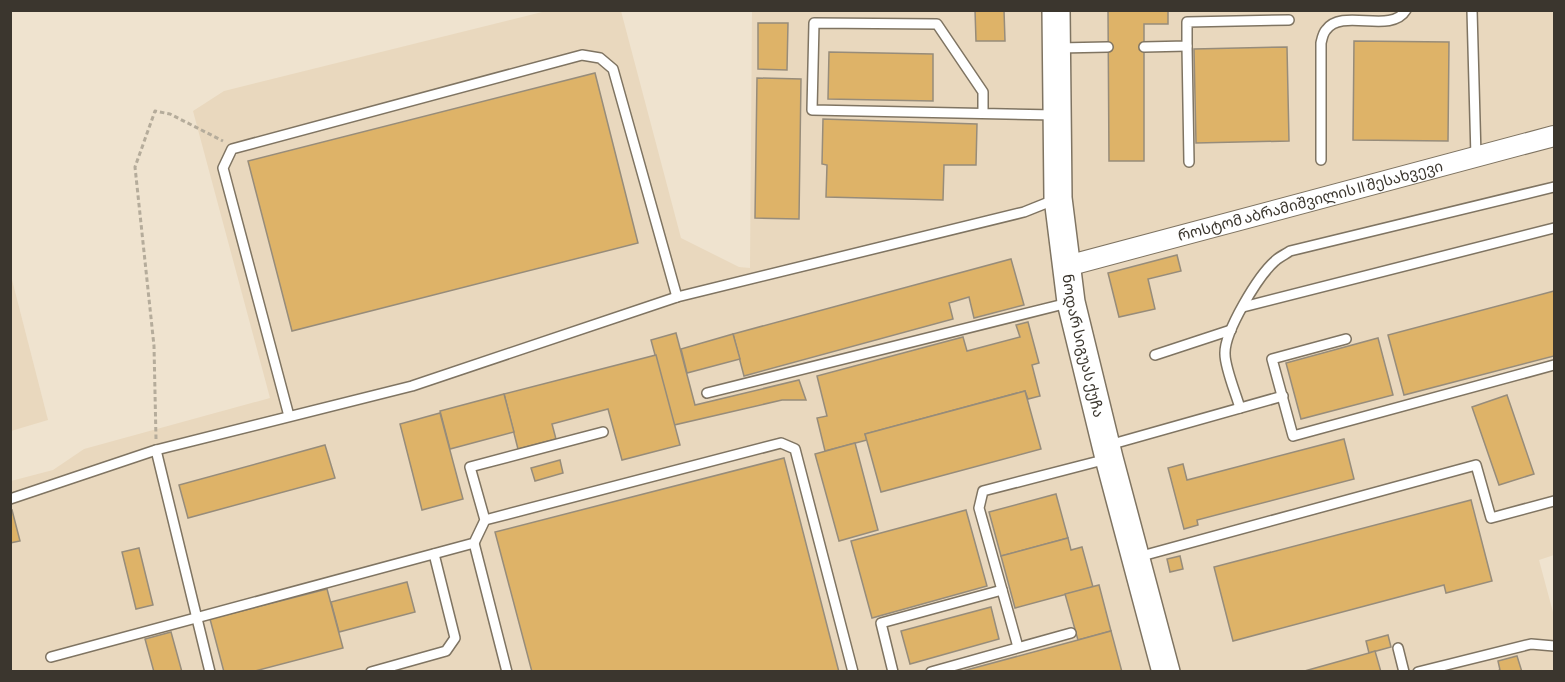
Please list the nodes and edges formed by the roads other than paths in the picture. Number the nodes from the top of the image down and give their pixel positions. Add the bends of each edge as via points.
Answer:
1 (1056, 10) edge
2 (1406, 10) edge
3 (1472, 10) edge
4 (1289, 20) dead end
5 (1187, 46) junction
6 (1108, 47) dead end
7 (1144, 47) dead end
8 (1057, 48) junction
9 (983, 114) junction
10 (1057, 115) junction
11 (1554, 136) edge
12 (1476, 157) junction
13 (1321, 160) dead end
14 (1189, 162) dead end
15 (1554, 187) edge
16 (1058, 198) junction
17 (1554, 228) edge
18 (1067, 266) junction
19 (677, 297) junction
20 (1071, 302) junction
21 (1243, 307) junction
22 (1231, 330) junction
23 (1346, 339) dead end
24 (1155, 355) dead end
25 (1554, 366) edge
26 (707, 393) dead end
27 (1282, 396) junction
28 (1240, 408) junction
29 (289, 416) junction
30 (603, 432) dead end
31 (156, 450) junction
32 (1107, 452) junction
33 (10, 499) edge
34 (1554, 501) edge
35 (485, 520) junction
36 (474, 543) junction
37 (434, 554) junction
38 (1135, 557) junction
39 (1002, 590) junction
40 (197, 617) junction
41 (1071, 633) dead end
42 (1554, 646) edge
43 (1018, 647) junction
44 (1398, 648) dead end
45 (51, 657) dead end
46 (210, 672) edge
47 (371, 672) edge
48 (507, 672) edge
49 (854, 672) edge
50 (893, 672) edge
51 (931, 672) edge
52 (1166, 672) edge
53 (1404, 672) edge
54 (1418, 672) edge

1 - 8 street, ნოდარ სიგუას ქუჩა
2 - 13 lane via 1390,21 1346,21 1325,30 1321,43
3 - 12 lane
4 - 5 lane via 1187,22
5 - 7 lane
5 - 14 lane
6 - 8 lane
8 - 10 street, ნოდარ სიგუას ქუჩა
9 - 9 lane via 812,110 814,23 937,24 983,92
9 - 10 lane
10 - 16 street, ნოდარ სიგუას ქუჩა
11 - 12 street, როსტომ აბრამიშვილის II შესახვევი
12 - 18 street, როსტომ აბრამიშვილის II შესახვევი
15 - 21 lane via 1290,251 1275,261
16 - 18 street, ნოდარ სიგუას ქუჩა
16 - 19 lane via 1024,212
17 - 21 lane
18 - 20 street, ნოდარ სიგუას ქუჩა
19 - 29 lane via 412,386
19 - 29 lane via 613,69 600,58 582,55 232,149 223,168
20 - 26 lane
20 - 32 street, ნოდარ სიგუას ქუჩა
21 - 22 lane
22 - 24 lane
22 - 28 lane via 1225,354
23 - 27 lane via 1272,359
25 - 27 lane via 1293,436
27 - 28 lane
28 - 32 lane
29 - 31 lane
30 - 35 lane via 470,467
31 - 33 lane
31 - 40 lane
32 - 38 street, ნოდარ სიგუას ქუჩა
32 - 39 lane via 983,491 979,508
34 - 38 lane via 1491,518 1476,465
35 - 36 lane
35 - 49 lane via 781,443 795,449
36 - 37 lane
36 - 48 lane
37 - 40 lane
37 - 47 lane via 455,638 451,646 446,651
38 - 52 street, ნოდარ სიგუას ქუჩა
39 - 43 lane
39 - 50 lane via 881,623
40 - 45 lane
40 - 46 lane
41 - 43 lane
42 - 54 lane via 1531,644
43 - 51 lane
44 - 53 lane

